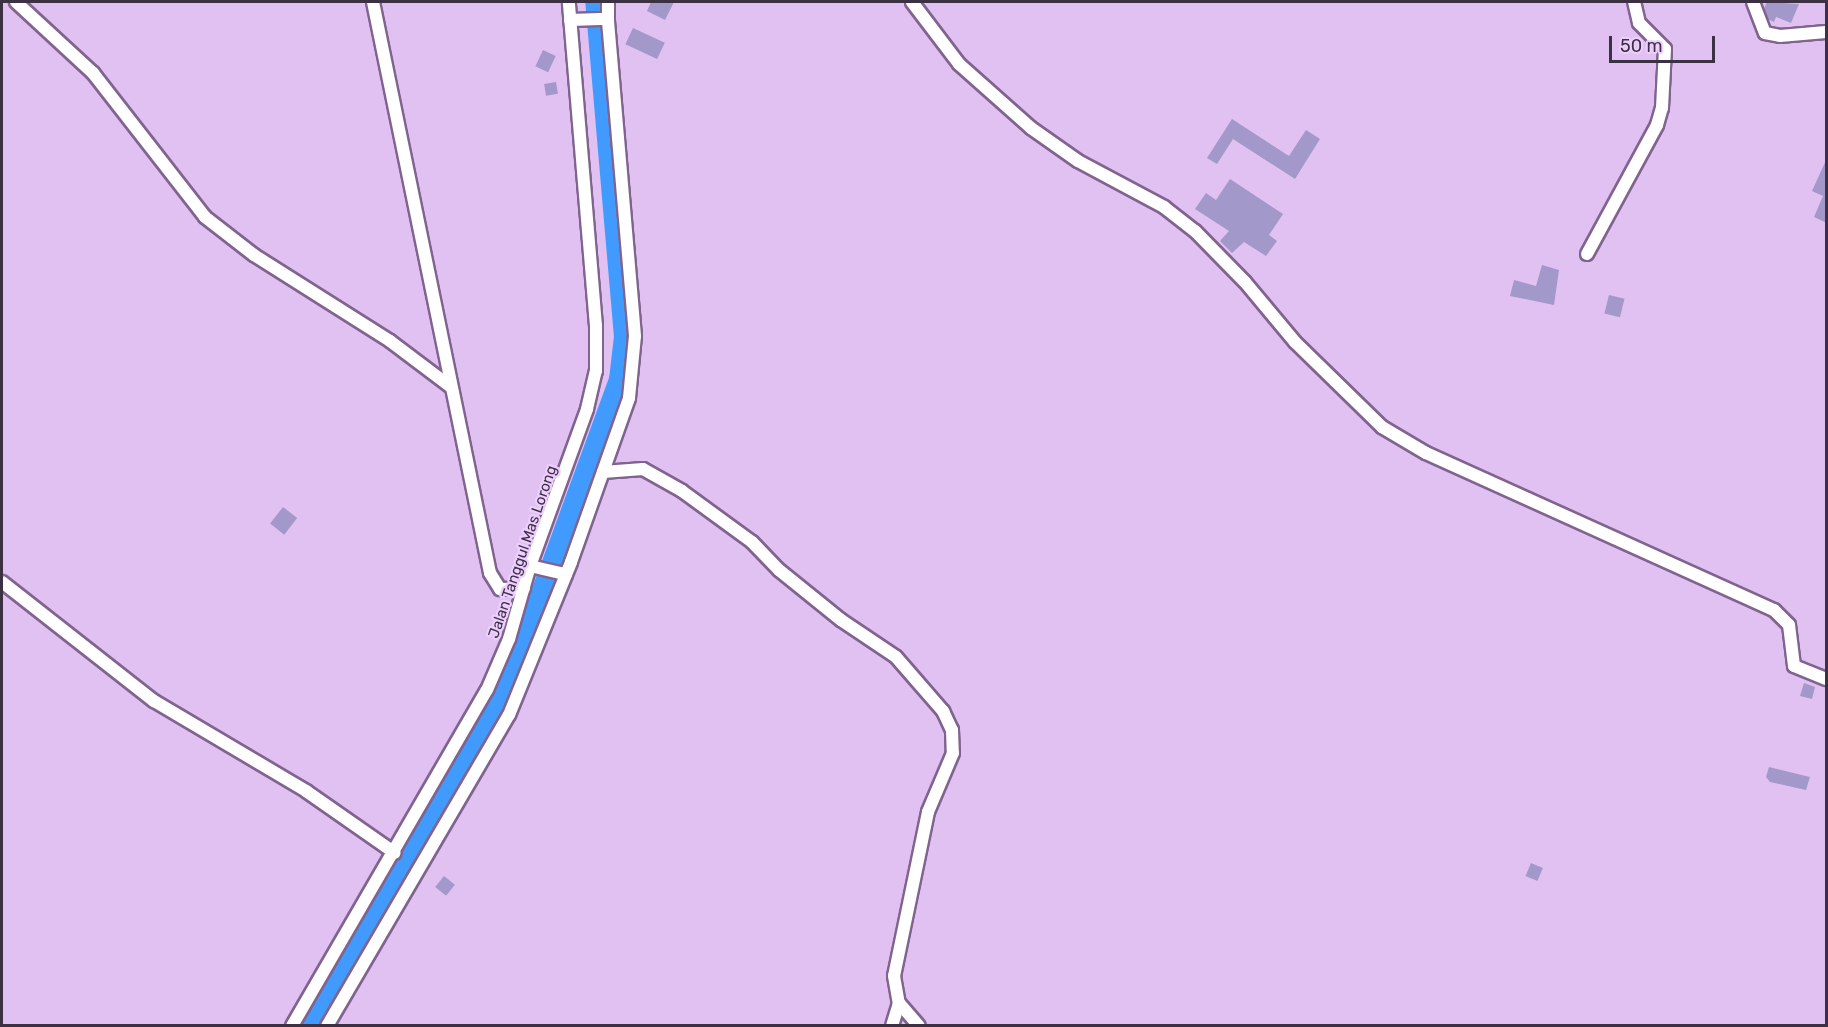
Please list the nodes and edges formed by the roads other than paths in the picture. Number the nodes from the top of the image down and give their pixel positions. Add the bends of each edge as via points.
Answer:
1 (16, 2) edge
2 (373, 2) edge
3 (569, 2) edge
4 (608, 2) edge
5 (912, 2) edge
6 (1634, 2) edge
7 (1753, 2) edge
8 (596, 19) junction
9 (570, 20) junction
10 (1827, 32) edge
11 (1587, 254) dead end
12 (451, 387) junction
13 (603, 472) junction
14 (536, 566) junction
15 (564, 574) junction
16 (2, 582) edge
17 (524, 588) junction
18 (1827, 679) edge
19 (395, 852) junction
20 (899, 1003) junction
21 (292, 1026) edge
22 (327, 1026) edge
23 (892, 1026) edge
24 (919, 1026) edge

1 - 12 street via 93,73 205,217 254,255 390,341
2 - 12 street
3 - 9 street, Jalan Tanggul Mas Lorong
4 - 8 street
5 - 18 street via 959,64 1031,128 1078,161 1164,207 1195,231 1245,282 1295,342 1382,427 1426,453 1774,610 1790,624 1794,666
6 - 11 street via 1639,23 1665,49 1662,108 1657,125
7 - 10 street via 1765,33
8 - 9 street
8 - 13 street via 634,336 629,398
9 - 14 street, Jalan Tanggul Mas Lorong via 596,326 596,371 582,427
12 - 17 street via 493,582 500,589
13 - 15 street
13 - 20 street via 642,469 674,485 752,542 779,570 842,620 896,657 943,711 951,730 953,753 928,812 894,976
14 - 15 street
14 - 17 street, Jalan Tanggul Mas Lorong
15 - 22 street via 509,715
16 - 19 street via 154,701 306,791
17 - 19 street, Jalan Tanggul Mas Lorong via 488,690
19 - 21 street, Jalan Tanggul Mas Lorong
20 - 23 street
20 - 24 street

